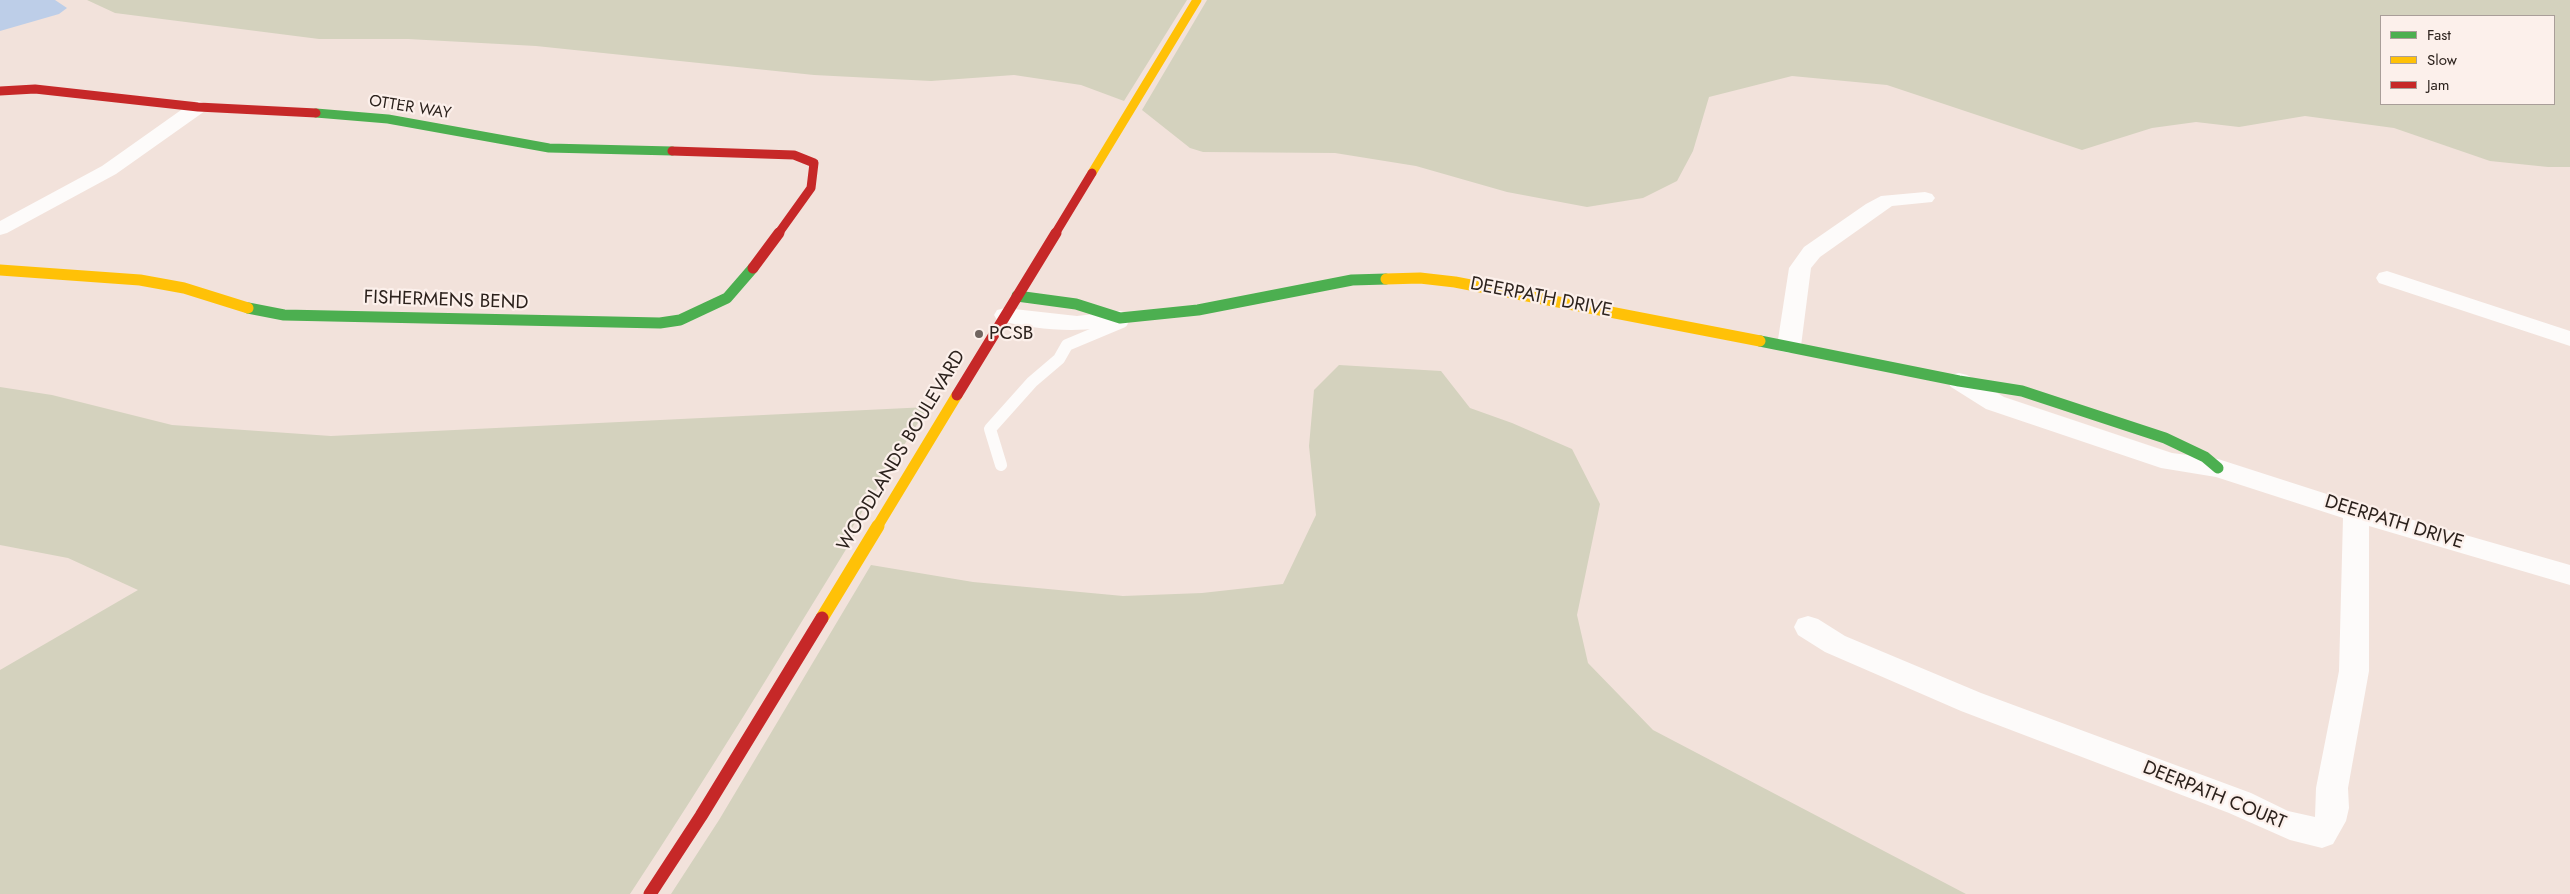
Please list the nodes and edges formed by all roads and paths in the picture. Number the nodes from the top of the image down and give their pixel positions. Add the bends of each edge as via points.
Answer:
1 (1197, 0) edge
2 (0, 91) edge
3 (198, 107) junction
4 (814, 163) joint
5 (1925, 198) dead end
6 (0, 229) edge
7 (0, 270) edge
8 (2387, 278) dead end
9 (1017, 296) junction
10 (1005, 315) junction
11 (1127, 318) junction
12 (2570, 339) edge
13 (1789, 346) junction
14 (1959, 381) joint
15 (1000, 464) dead end
16 (2356, 513) junction
17 (2570, 575) edge
18 (1808, 627) dead end
19 (650, 894) edge

1 - 9 street, WOODLANDS BOULEVARD
2 - 3 street, OTTER WAY via 35,89
3 - 4 street, OTTER WAY via 388,119 549,148 794,155
3 - 6 street via 109,170
4 - 7 street, FISHERMENS BEND via 811,188 727,298 680,320 660,323 284,315 184,288 140,280
5 - 13 street via 1888,200 1812,252 1800,268
8 - 12 street
9 - 10 street, WOODLANDS BOULEVARD
9 - 11 street, DEERPATH DRIVE via 1076,304
10 - 11 street, DEERPATH DRIVE via 1077,325
10 - 19 street, WOODLANDS BOULEVARD via 701,816
11 - 13 street, DEERPATH DRIVE via 1198,310 1352,280 1420,278
11 - 15 lane via 1067,345 1059,359 1007,408 990,428
13 - 14 street, DEERPATH DRIVE
14 - 16 street, DEERPATH DRIVE via 1995,403 2170,462 2218,468
16 - 17 street, DEERPATH DRIVE
16 - 18 street, DEERPATH COURT via 2354,671 2332,788 2333,808 2322,834 2296,829 2240,803 1971,702 1835,644

